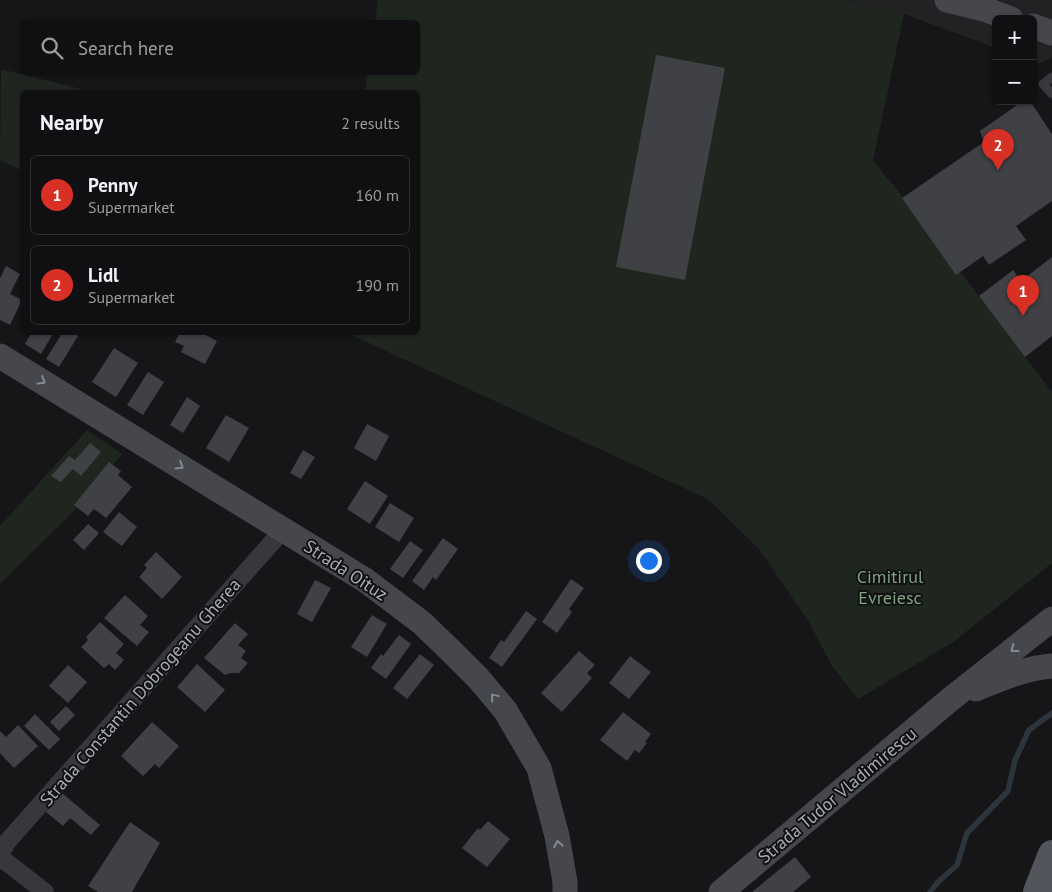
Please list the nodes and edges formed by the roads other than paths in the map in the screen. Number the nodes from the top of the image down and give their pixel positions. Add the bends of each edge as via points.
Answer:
1 (947, 0) edge
2 (999, 15) edge
3 (1037, 27) edge
4 (1052, 33) edge
5 (1052, 78) edge
6 (1052, 94) edge
7 (0, 356) edge
8 (283, 530) junction
9 (1052, 619) edge
10 (1052, 666) edge
11 (952, 698) junction
12 (1052, 854) edge
13 (0, 856) edge
14 (42, 891) edge
15 (565, 892) edge
16 (721, 892) edge
17 (1037, 892) edge

1 - 2 street
3 - 4 street
5 - 6 lane via 1043,84
7 -> 8 street, Strada Oituz
8 - 13 street, Strada Constantin Dobrogeanu Gherea via 8,842
15 -> 8 street, Strada Oituz via 557,836 542,776 505,710 478,678 422,623 365,580
9 -> 11 street, Strada Tudor Vladimirescu
10 - 11 street, Strada Tudor Vladimirescu via 1016,673
11 - 16 street, Strada Tudor Vladimirescu
12 - 17 main road
13 - 14 street

